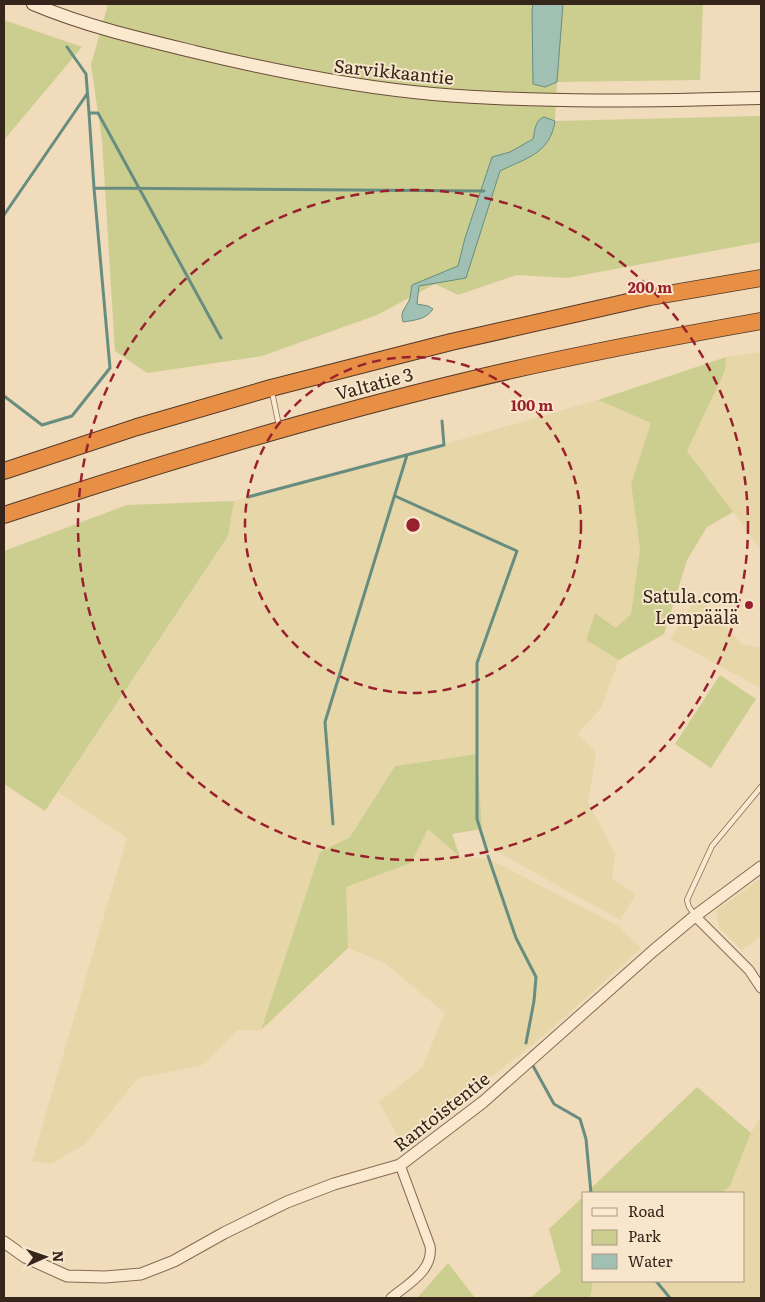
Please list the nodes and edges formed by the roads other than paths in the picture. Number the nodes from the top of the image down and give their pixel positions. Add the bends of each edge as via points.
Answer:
1 (33, 4) edge
2 (761, 98) edge
3 (761, 278) edge
4 (761, 321) edge
5 (271, 388) junction
6 (279, 429) junction
7 (4, 471) edge
8 (4, 514) edge
9 (761, 787) edge
10 (761, 867) edge
11 (695, 916) junction
12 (761, 988) edge
13 (400, 1165) junction
14 (4, 1242) edge
15 (391, 1298) edge

1 - 2 main road, Sarvikkaantie via 131,37 323,80 432,94 529,100 640,102
3 - 5 highway, Valtatie 3 via 650,297 538,322
4 - 6 highway, Valtatie 3 via 653,340 457,382
5 - 6 lane
5 - 7 highway, Valtatie 3
6 - 8 highway, Valtatie 3
9 - 11 lane via 712,846 687,900
10 - 11 street, Rantoistentie
11 - 12 street via 750,970
11 - 13 street, Rantoistentie via 483,1102
13 - 14 street, Rantoistentie via 287,1202 174,1262 141,1274 67,1276 25,1257
13 - 15 street via 431,1256 427,1268

